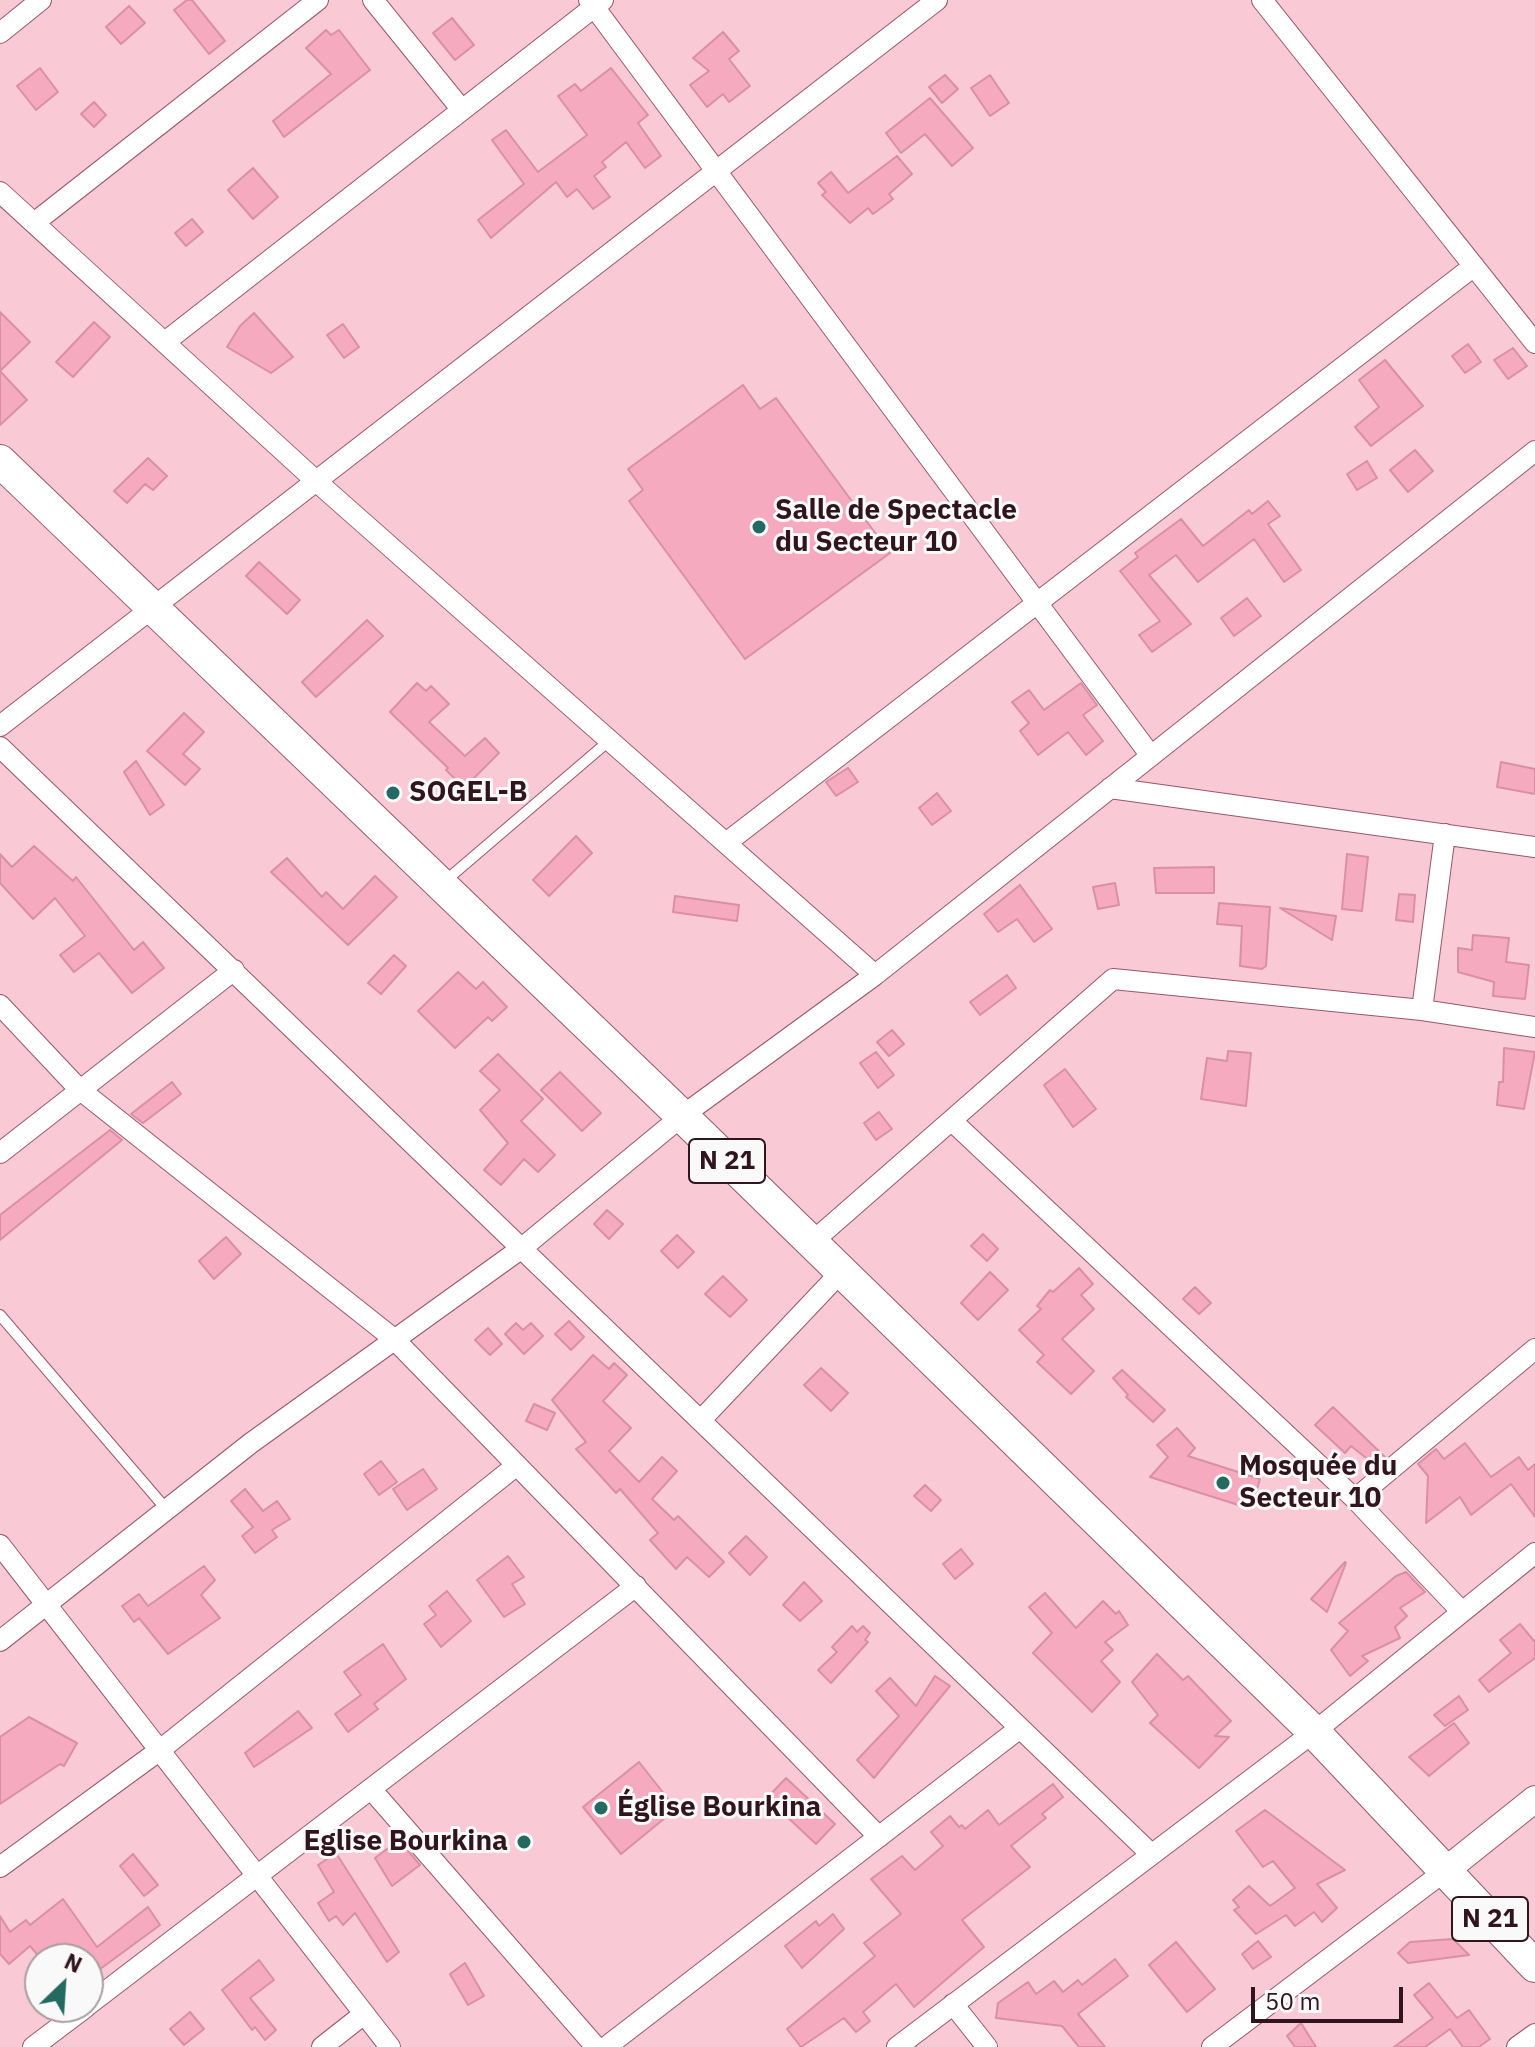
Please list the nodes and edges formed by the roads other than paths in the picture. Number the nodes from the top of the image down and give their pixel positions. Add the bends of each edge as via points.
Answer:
1 (41, 0) edge
2 (318, 0) edge
3 (373, 0) edge
4 (937, 0) edge
5 (1262, 0) edge
6 (596, 2) edge
7 (0, 33) edge
8 (462, 110) junction
9 (717, 171) junction
10 (0, 192) edge
11 (34, 223) junction
12 (1474, 266) junction
13 (165, 342) junction
14 (1535, 343) edge
15 (1535, 451) edge
16 (1, 465) edge
17 (316, 481) junction
18 (1038, 603) junction
19 (155, 608) junction
20 (0, 726) edge
21 (610, 740) junction
22 (0, 747) edge
23 (1151, 756) junction
24 (1110, 788) junction
25 (1445, 834) junction
26 (726, 843) junction
27 (1535, 847) edge
28 (441, 884) junction
29 (234, 970) junction
30 (875, 975) junction
31 (0, 1005) edge
32 (1422, 1010) junction
33 (1535, 1027) edge
34 (79, 1089) junction
35 (682, 1116) junction
36 (953, 1122) junction
37 (0, 1153) edge
38 (811, 1243) junction
39 (522, 1248) junction
40 (841, 1272) junction
41 (0, 1315) edge
42 (394, 1339) junction
43 (1535, 1349) edge
44 (701, 1420) junction
45 (517, 1465) junction
46 (1355, 1499) junction
47 (167, 1510) junction
48 (0, 1545) edge
49 (1535, 1553) edge
50 (636, 1586) junction
51 (47, 1604) junction
52 (1462, 1612) junction
53 (0, 1641) edge
54 (1020, 1728) junction
55 (1314, 1732) junction
56 (160, 1750) junction
57 (371, 1789) junction
58 (1535, 1799) edge
59 (879, 1837) junction
60 (1150, 1853) junction
61 (0, 1867) edge
62 (1445, 1871) junction
63 (257, 1876) junction
64 (1535, 1966) edge
65 (104, 1993) edge
66 (953, 2004) junction
67 (364, 2014) junction
68 (65, 2023) edge
69 (1535, 2034) edge
70 (33, 2047) edge
71 (322, 2047) edge
72 (390, 2047) edge
73 (596, 2047) edge
74 (606, 2047) edge
75 (897, 2047) edge
76 (987, 2047) edge
77 (1212, 2047) edge
78 (1517, 2047) edge

1 - 7 street
2 - 11 street
3 - 8 street
4 - 9 street
5 - 12 street
6 - 8 street
6 - 9 street
8 - 13 street
9 - 17 street
9 - 18 street
10 - 11 street
11 - 13 street
12 - 14 street
12 - 18 street
13 - 17 street
15 - 23 street
16 - 19 main road, N 21
17 - 19 street
17 - 21 street
18 - 23 street
18 - 26 street
19 - 20 street
19 - 28 main road, N 21
21 - 26 street
21 - 28 lane
22 - 29 street
23 - 24 street
24 - 25 street
24 - 30 street
25 - 27 street
25 - 32 street
26 - 30 street
28 - 35 main road, N 21
29 - 34 street
29 - 39 street
30 - 35 street
31 - 34 street
32 - 33 street
32 - 36 street via 1113,979
34 - 37 street
34 - 42 street
35 - 38 main road, N 21
35 - 39 street
36 - 38 street
36 - 46 street
38 - 40 main road, N 21
39 - 42 street
39 - 44 street
40 - 44 street
40 - 55 main road, N 21
41 - 47 lane
42 - 45 street
42 - 47 street
43 - 46 street
44 - 54 street
45 - 50 street
45 - 56 street
46 - 52 street
47 - 51 street
48 - 51 street
49 - 52 street
50 - 57 street
50 - 59 street
51 - 53 street
51 - 56 street
52 - 55 street
54 - 59 street
54 - 60 street
55 - 60 street
55 - 62 main road, N 21
56 - 61 street
56 - 63 street
57 - 63 street
57 - 73 street
58 - 62 street
59 - 74 street
60 - 66 street
62 - 64 main road, N 21
62 - 77 street
63 - 65 street
63 - 67 street
66 - 75 street
66 - 76 street
67 - 71 street
67 - 72 street
68 - 70 street
69 - 78 street

